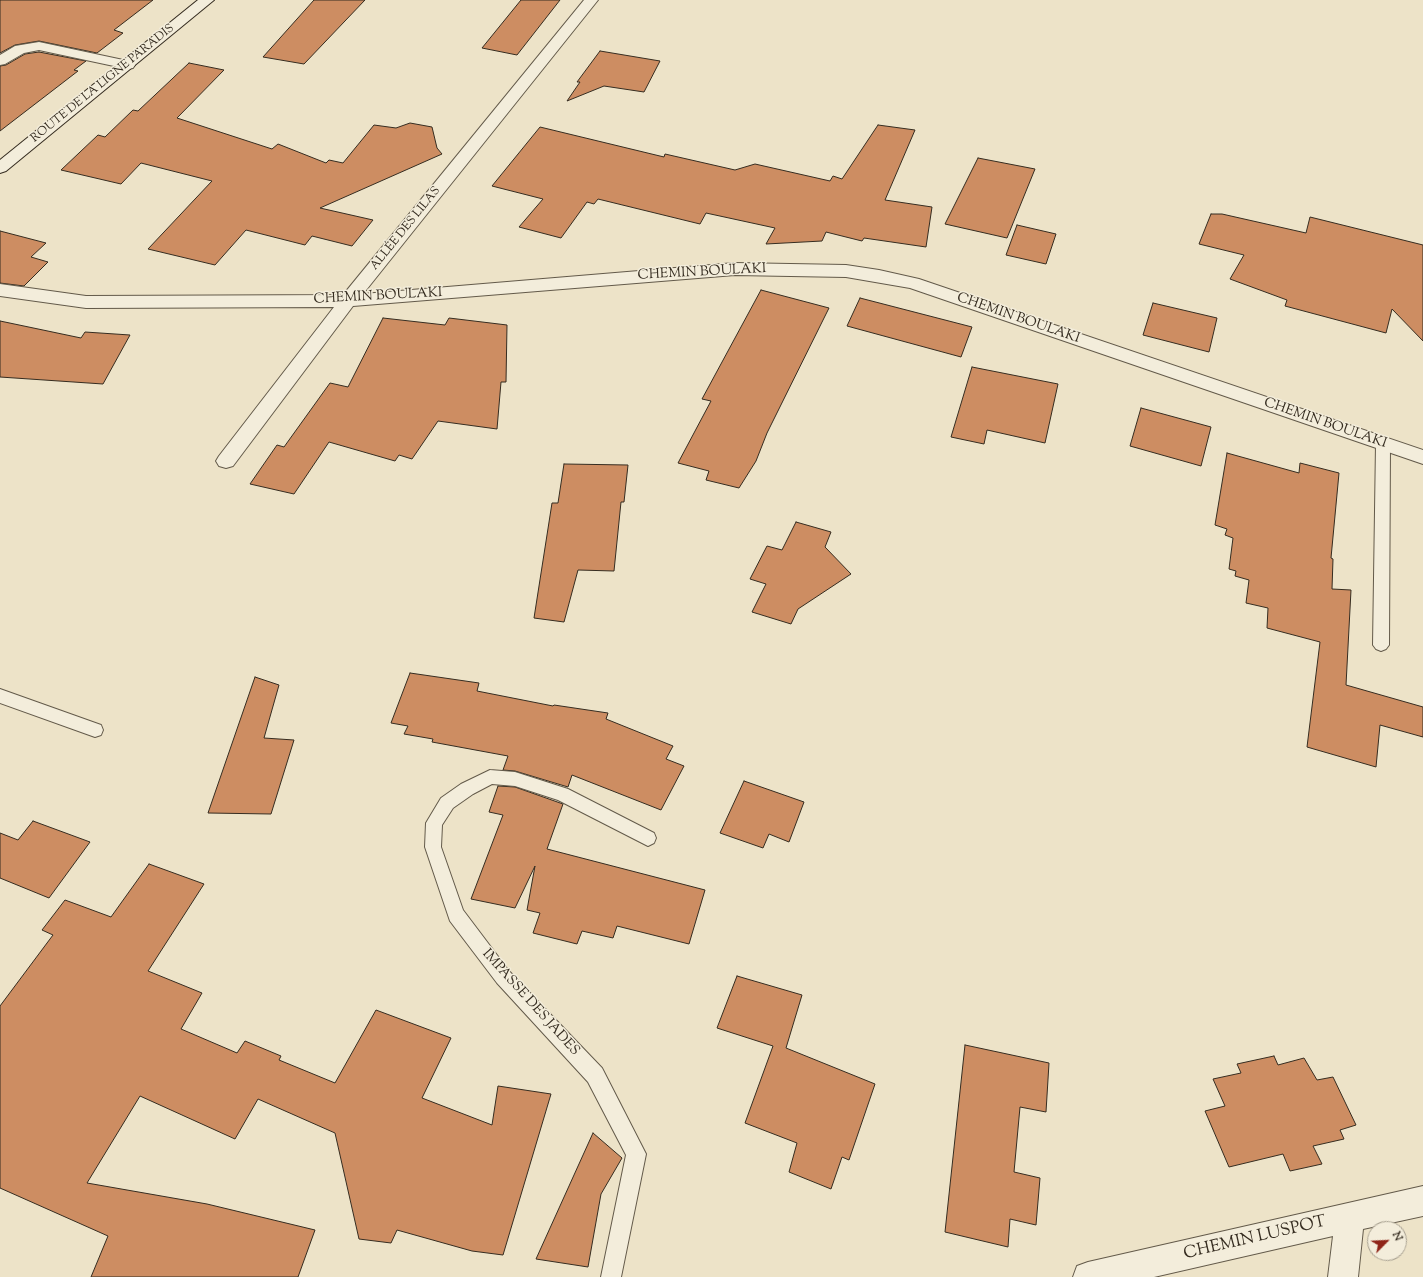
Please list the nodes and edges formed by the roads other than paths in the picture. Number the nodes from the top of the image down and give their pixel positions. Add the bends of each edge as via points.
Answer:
1 (207, 0) edge
2 (591, 0) edge
3 (0, 61) edge
4 (128, 65) junction
5 (0, 168) edge
6 (0, 290) edge
7 (348, 301) junction
8 (1383, 444) junction
9 (1423, 457) edge
10 (226, 461) dead end
11 (1380, 645) dead end
12 (0, 696) edge
13 (95, 730) dead end
14 (648, 838) dead end
15 (1423, 1201) edge
16 (1350, 1217) junction
17 (611, 1277) edge
18 (1088, 1277) edge
19 (1343, 1277) edge

1 - 4 street, ROUTE DE LA LIGNE PARADIS
2 - 7 street, ALLÉE DES LILAS
3 - 4 street via 20,49 39,46
4 - 5 street, ROUTE DE LA LIGNE PARADIS
6 - 7 street, CHEMIN BOULAKI via 86,302
7 - 8 street, CHEMIN BOULAKI via 735,269 846,271 920,286
7 - 10 street, ALLÉE DES LILAS
8 - 9 street, CHEMIN BOULAKI
8 - 11 lane
12 - 13 lane
14 - 17 lane, IMPASSE DES JADES via 562,794 515,779 490,777 447,803 434,823 433,847 456,915 503,977 595,1075 636,1154
15 - 16 street, CHEMIN LUSPOT
16 - 18 street, CHEMIN LUSPOT
16 - 19 street

